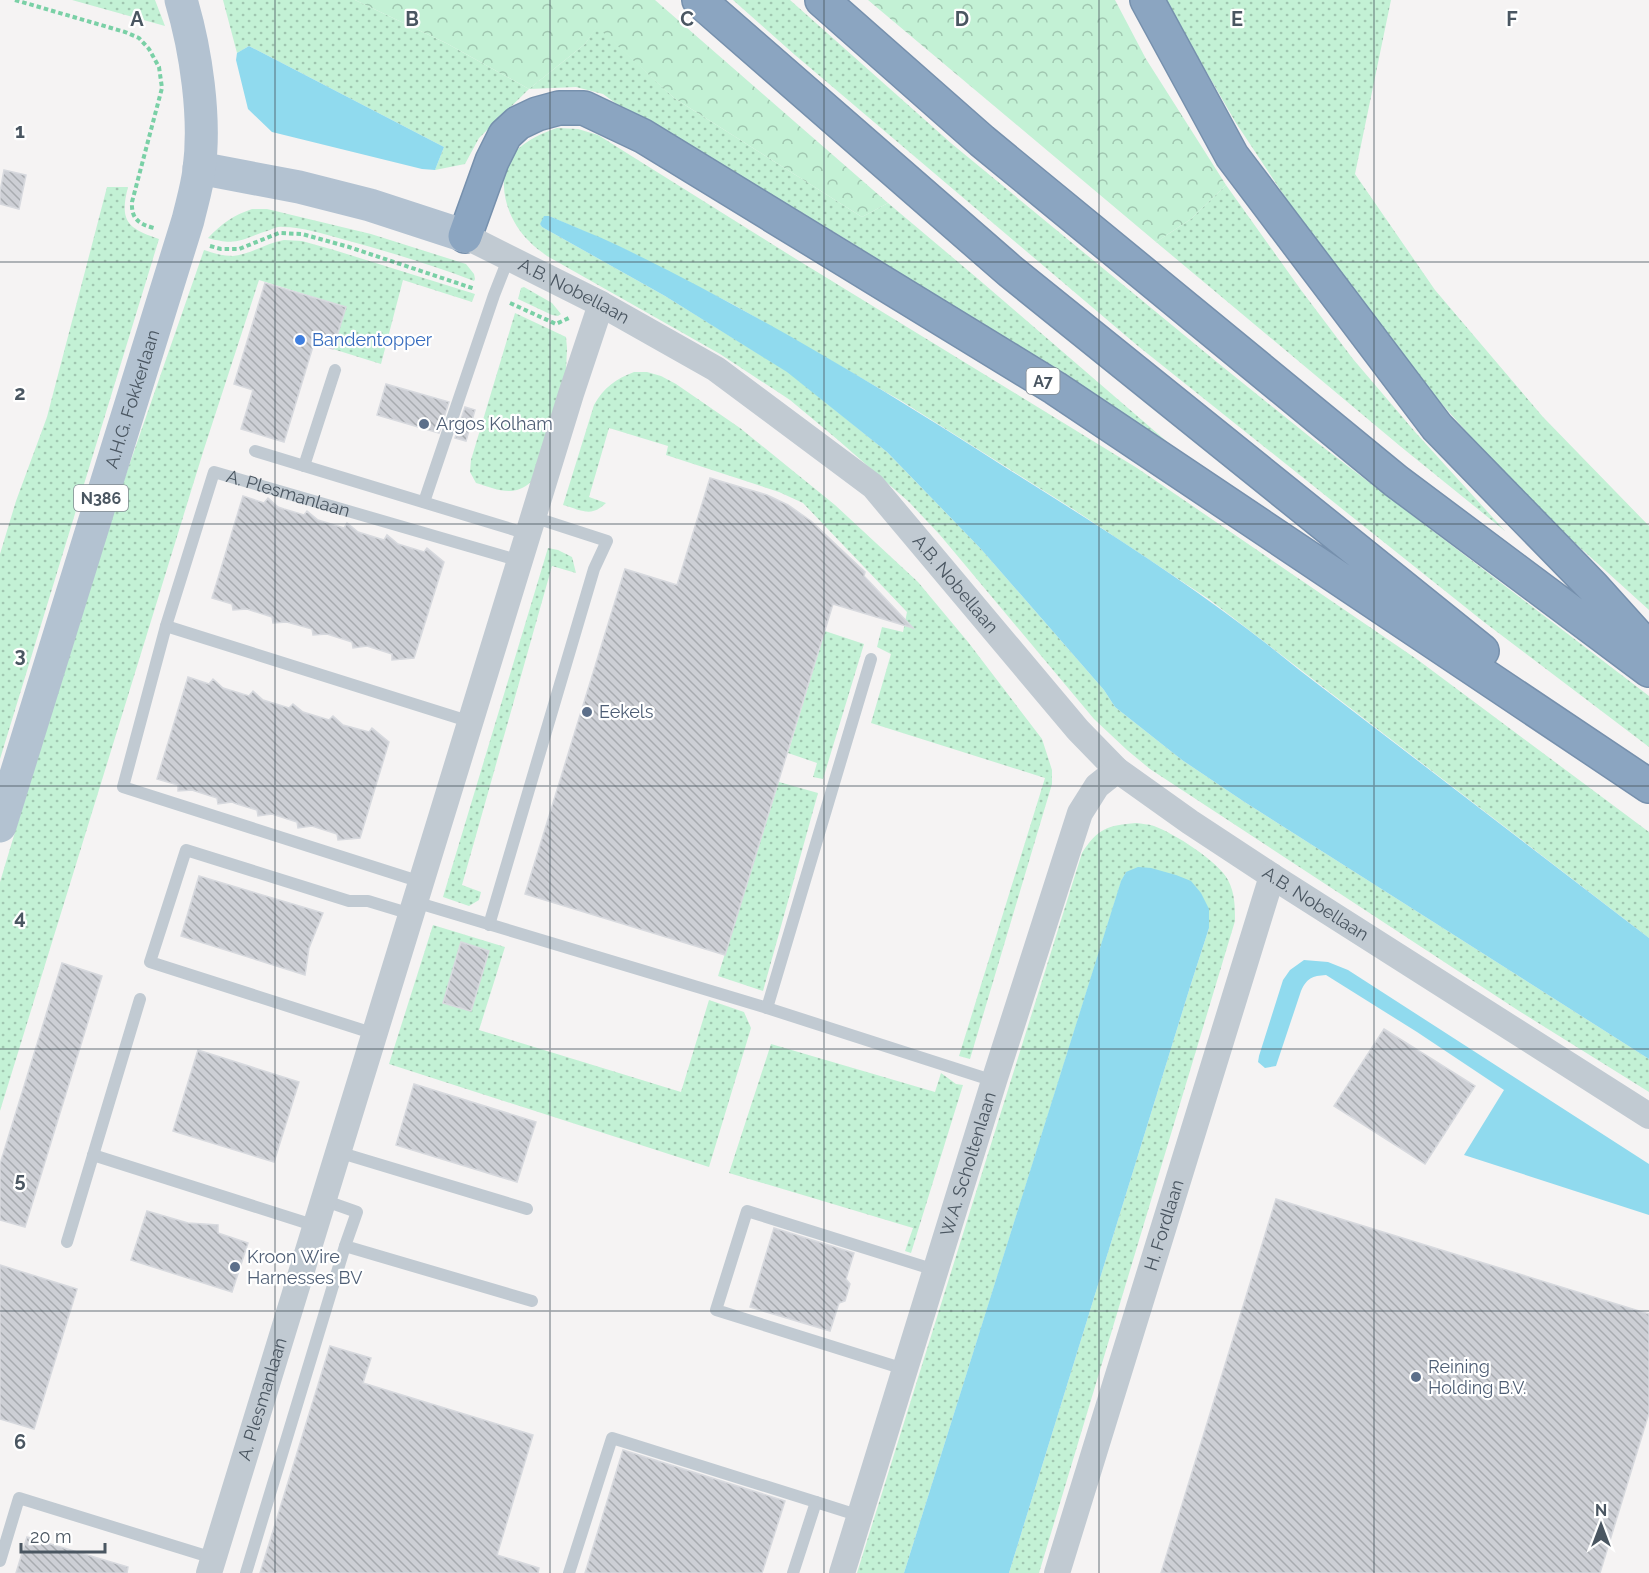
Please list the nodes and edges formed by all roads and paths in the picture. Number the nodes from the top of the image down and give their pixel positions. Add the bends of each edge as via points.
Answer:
1 (182, 0) edge
2 (699, 0) edge
3 (822, 0) edge
4 (1147, 0) edge
5 (199, 168) junction
6 (465, 236) junction
7 (509, 257) junction
8 (601, 304) junction
9 (334, 370) dead end
10 (255, 451) dead end
11 (304, 466) junction
12 (424, 502) junction
13 (531, 525) junction
14 (520, 561) junction
15 (166, 626) junction
16 (1649, 649) edge
17 (871, 659) dead end
18 (1649, 670) edge
19 (471, 722) junction
20 (1117, 770) junction
21 (1649, 786) edge
22 (0, 826) edge
23 (1272, 876) junction
24 (416, 900) junction
25 (489, 925) junction
26 (140, 999) dead end
27 (767, 1008) junction
28 (375, 1034) junction
29 (994, 1081) junction
30 (1649, 1116) edge
31 (338, 1152) junction
32 (93, 1155) junction
33 (323, 1200) junction
34 (527, 1209) dead end
35 (316, 1226) junction
36 (67, 1242) dead end
37 (345, 1246) junction
38 (935, 1270) junction
39 (532, 1302) dead end
40 (904, 1370) junction
41 (816, 1502) junction
42 (860, 1516) junction
43 (0, 1561) edge
44 (211, 1566) edge
45 (246, 1573) edge
46 (570, 1573) edge
47 (793, 1573) edge
48 (842, 1573) edge
49 (1058, 1573) edge

1 - 5 main road, A.H.G. Fokkerlaan / N386 via 195,59 201,116
2 - 21 highway, A7 via 1010,272
3 - 18 highway via 982,141 1396,481
4 - 16 highway via 1232,156 1437,426
5 - 6 main road, A.B. Nobellaan via 330,194
5 - 22 main road, A.H.G. Fokkerlaan / N386 via 188,220
6 - 7 street, A.B. Nobellaan
6 - 21 highway, A7 via 492,161 506,135 518,123 537,114 559,108 584,108 643,136 1055,388
7 - 8 street, A.B. Nobellaan
7 - 12 lane
8 - 13 street, A. Plesmanlaan
8 - 20 street, A.B. Nobellaan via 716,369 873,486 1078,730
9 - 11 lane
10 - 11 lane
11 - 12 lane
12 - 13 lane
13 - 14 street, A. Plesmanlaan
13 - 25 lane via 607,541 594,568
14 - 15 lane, A. Plesmanlaan via 214,472
14 - 19 street, A. Plesmanlaan
15 - 19 lane
15 - 24 lane, A. Plesmanlaan via 123,787
17 - 27 lane
19 - 24 street, A. Plesmanlaan
20 - 23 street, A.B. Nobellaan
20 - 29 street, W.A. Scholtenlaan via 1097,786 1080,813
23 - 30 street, A.B. Nobellaan
23 - 49 street, H. Fordlaan
24 - 25 lane
24 - 28 street, A. Plesmanlaan
24 - 28 lane via 349,901 186,850 150,962
25 - 27 lane
26 - 32 lane
27 - 29 lane
28 - 31 street, A. Plesmanlaan
29 - 38 street, W.A. Scholtenlaan
31 - 33 street, A. Plesmanlaan
31 - 34 lane
32 - 35 lane
32 - 36 lane
33 - 35 street, A. Plesmanlaan
33 - 37 lane via 357,1212
35 - 44 street, A. Plesmanlaan
37 - 39 lane
37 - 45 lane
38 - 40 street, W.A. Scholtenlaan
38 - 40 lane via 747,1211 716,1310
40 - 42 street, W.A. Scholtenlaan
41 - 42 lane
41 - 46 lane via 612,1438
41 - 47 lane
42 - 48 street, W.A. Scholtenlaan
43 - 44 lane via 19,1498

